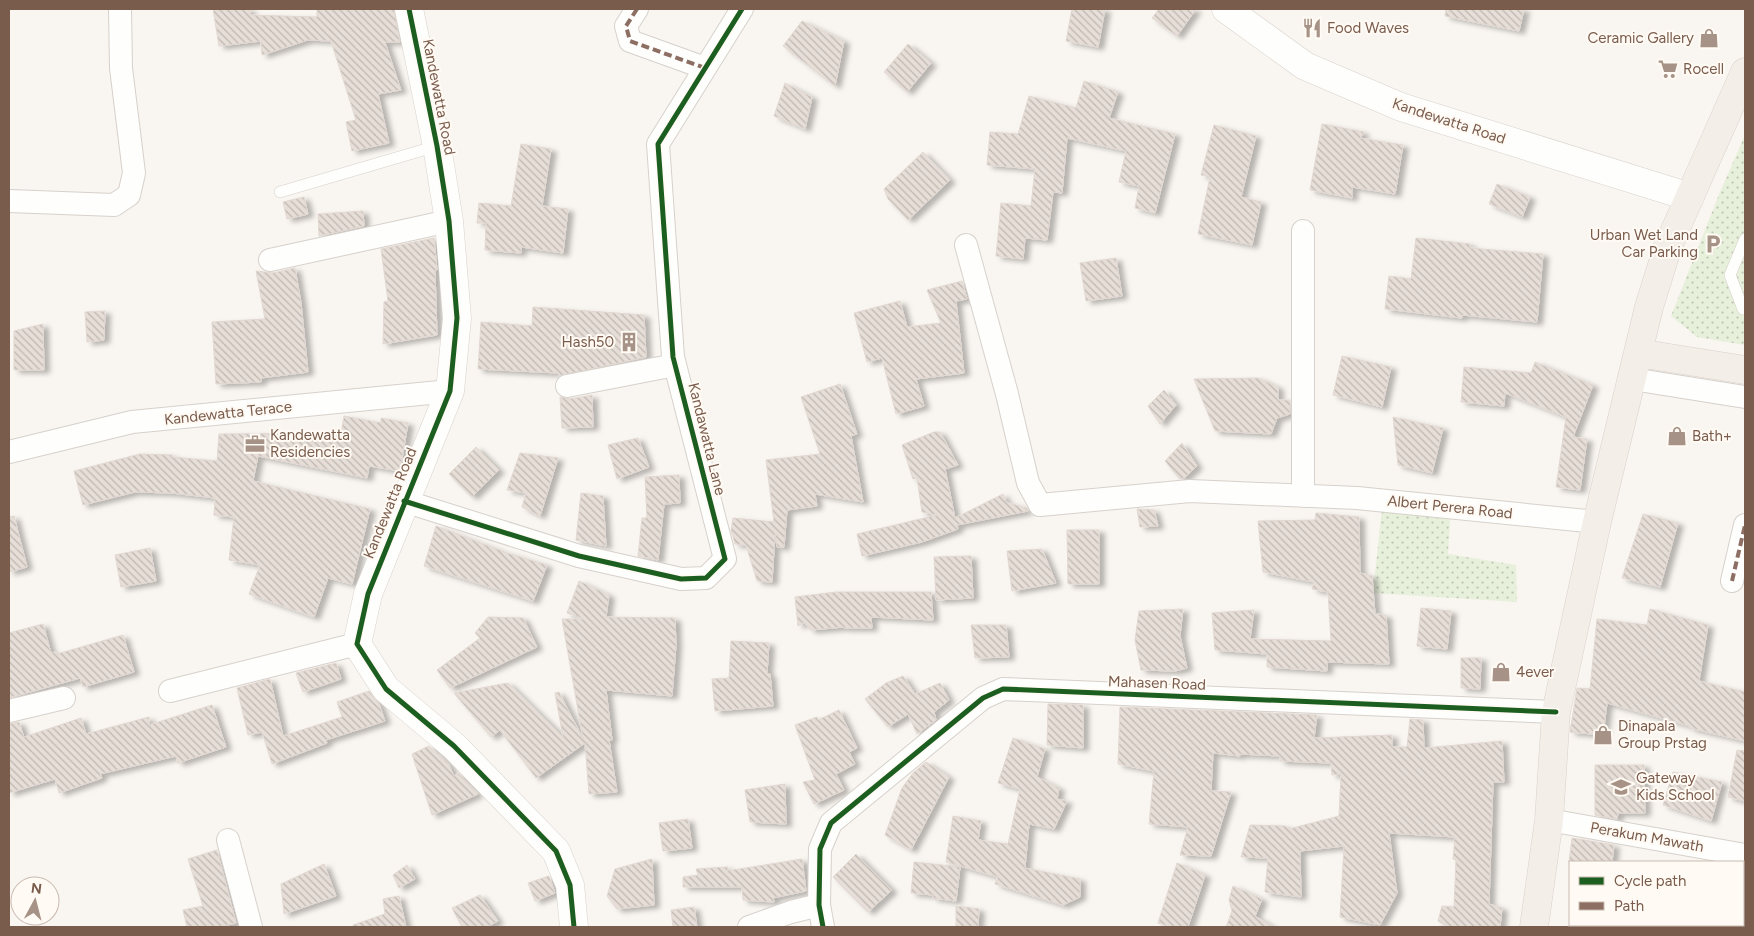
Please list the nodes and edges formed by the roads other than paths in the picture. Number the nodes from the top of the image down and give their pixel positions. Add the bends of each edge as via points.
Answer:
1 (120, 9) edge
2 (409, 9) edge
3 (637, 9) edge
4 (742, 9) edge
5 (1226, 9) edge
6 (705, 68) junction
7 (1745, 72) edge
8 (437, 146) junction
9 (280, 192) dead end
10 (1690, 197) junction
11 (9, 201) edge
12 (449, 221) junction
13 (1303, 231) dead end
14 (1745, 239) edge
15 (966, 245) dead end
16 (270, 260) dead end
17 (1745, 309) edge
18 (675, 365) junction
19 (1635, 366) junction
20 (1745, 370) edge
21 (567, 386) dead end
22 (450, 391) junction
23 (1745, 397) edge
24 (9, 452) edge
25 (1303, 496) junction
26 (404, 501) junction
27 (1598, 522) junction
28 (1745, 526) edge
29 (1732, 581) dead end
30 (357, 644) junction
31 (170, 691) dead end
32 (64, 698) dead end
33 (9, 711) edge
34 (1556, 712) junction
35 (1549, 820) junction
36 (228, 840) dead end
37 (1745, 855) edge
38 (819, 905) junction
39 (1532, 926) edge
40 (251, 927) edge
41 (576, 927) edge
42 (749, 927) edge
43 (823, 927) edge

1 - 11 street via 121,68 134,174 130,195 114,205
2 - 8 street, Kandewatta Road
3 - 6 street via 626,26 630,41
4 - 6 street, Kandawatta Lane
5 - 10 street, Kandewatta Road via 1305,66 1401,107
6 - 18 street, Kandawatta Lane via 658,144
7 - 10 main road
8 - 9 lane
8 - 12 street, Kandewatta Road
10 - 19 main road via 1658,276
12 - 16 street
12 - 22 street, Kandewatta Road via 457,318
13 - 25 street
14 - 17 lane via 1730,275
15 - 25 street, Albert Perera Road via 1028,483 1040,505 1190,491
18 - 21 street
18 - 26 street, Kandawatta Lane via 724,559 706,578 681,579 578,556
19 - 20 main road
19 - 23 street
19 - 27 main road
22 - 24 street, Kandewatta Terace via 132,422
22 - 26 street, Kandewatta Road
25 - 27 street, Albert Perera Road via 1367,499
26 - 30 street, Kandewatta Road via 368,594
27 - 34 main road
28 - 29 street
30 - 31 street
30 - 41 street via 386,689 454,746 556,851 570,885
32 - 33 street
34 - 35 main road
34 - 38 street, Mahasen Road via 1002,689 983,698 831,823 820,849
35 - 37 street, Perakum Mawath
35 - 39 main road
36 - 40 street
38 - 42 street
38 - 43 street

